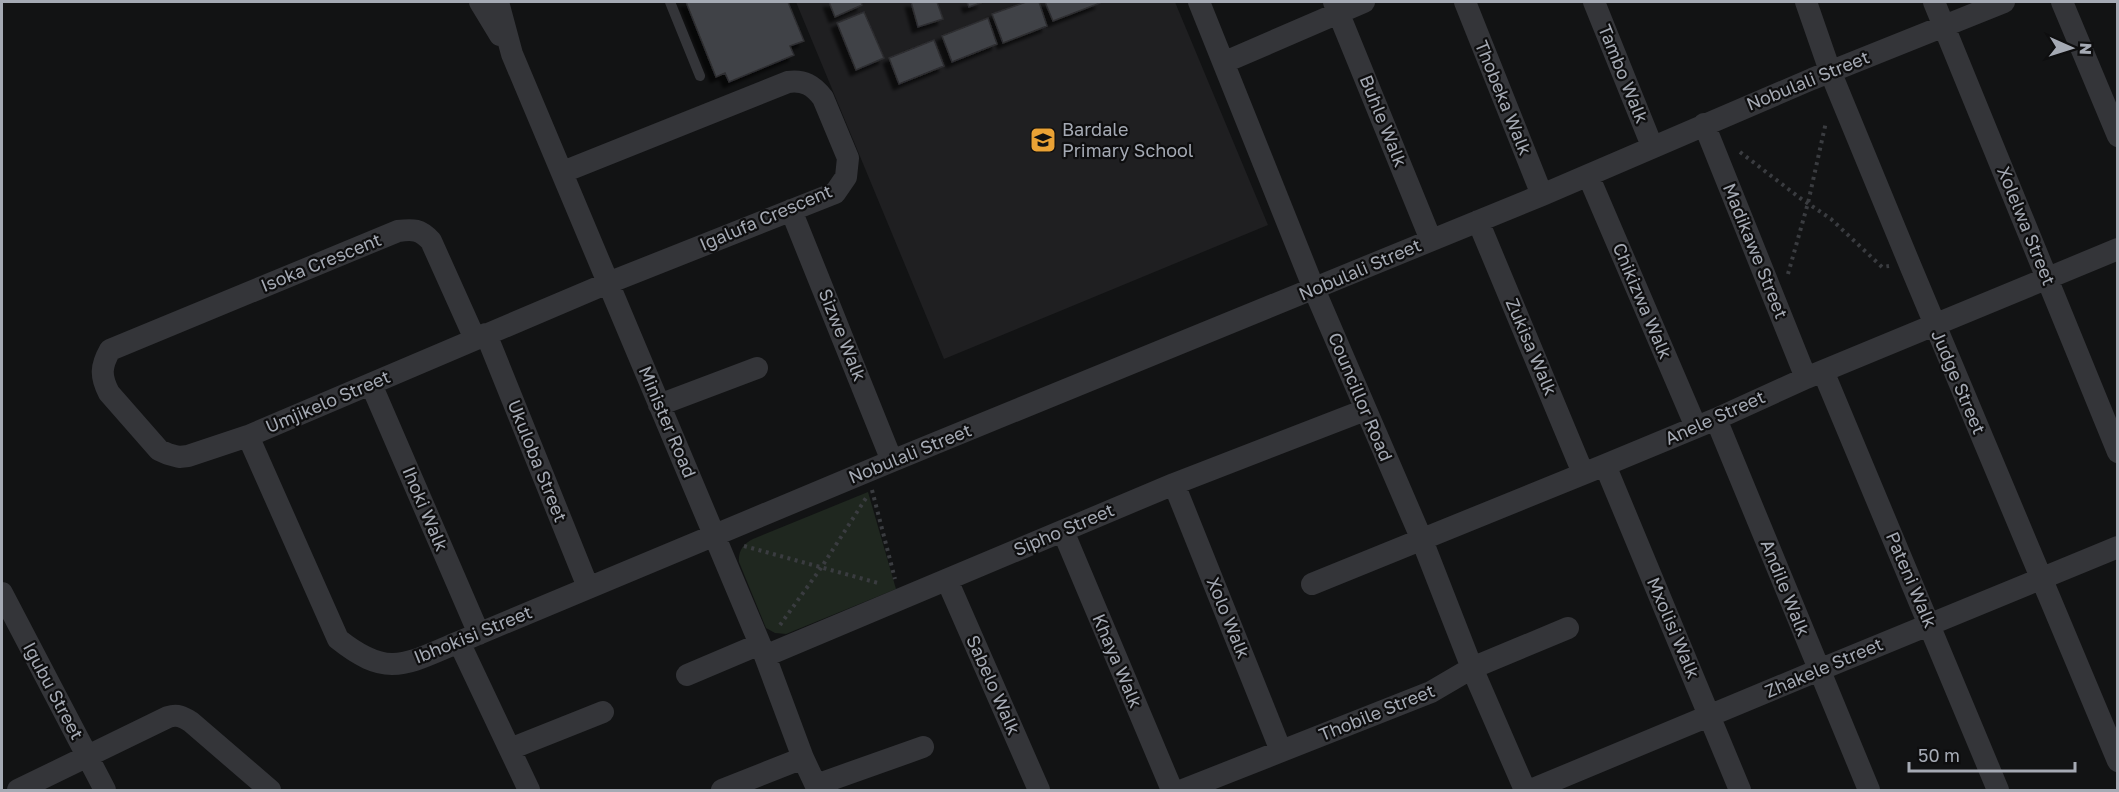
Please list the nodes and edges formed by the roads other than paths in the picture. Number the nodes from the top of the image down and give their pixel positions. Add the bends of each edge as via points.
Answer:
1 (480, 2) edge
2 (498, 2) edge
3 (670, 2) edge
4 (1200, 2) edge
5 (1364, 2) edge
6 (1465, 2) edge
7 (1594, 2) edge
8 (1806, 2) edge
9 (1934, 2) edge
10 (2004, 2) edge
11 (2062, 2) edge
12 (1336, 7) edge
13 (1944, 26) junction
14 (512, 54) junction
15 (1225, 62) junction
16 (1830, 71) junction
17 (700, 76) dead end
18 (1704, 124) junction
19 (2118, 136) edge
20 (1652, 146) junction
21 (563, 172) junction
22 (1588, 175) junction
23 (1542, 195) junction
24 (791, 210) junction
25 (1478, 221) junction
26 (1431, 240) junction
27 (2118, 249) edge
28 (2048, 278) junction
29 (608, 283) junction
30 (1314, 289) junction
31 (1934, 324) junction
32 (480, 336) junction
33 (110, 350) joint
34 (757, 368) dead end
35 (1814, 374) junction
36 (370, 384) junction
37 (659, 405) junction
38 (1365, 410) junction
39 (1706, 423) junction
40 (248, 436) junction
41 (2118, 452) edge
42 (892, 461) junction
43 (1605, 465) junction
44 (1583, 473) junction
45 (1174, 484) junction
46 (1063, 531) junction
47 (715, 535) junction
48 (1422, 540) junction
49 (2118, 547) edge
50 (2040, 579) junction
51 (947, 580) junction
52 (1312, 584) dead end
53 (588, 587) junction
54 (2, 592) edge
55 (1930, 624) junction
56 (1568, 628) dead end
57 (469, 638) junction
58 (763, 650) junction
59 (1472, 668) junction
60 (1819, 670) junction
61 (687, 675) dead end
62 (603, 712) dead end
63 (1709, 716) junction
64 (922, 747) dead end
65 (510, 749) junction
66 (1281, 751) junction
67 (87, 756) junction
68 (803, 758) junction
69 (2118, 761) edge
70 (1227, 782) edge
71 (817, 788) edge
72 (18, 790) edge
73 (105, 790) edge
74 (270, 790) edge
75 (529, 790) edge
76 (722, 790) edge
77 (1039, 790) edge
78 (1172, 790) edge
79 (1183, 790) edge
80 (1526, 790) edge
81 (1531, 790) edge
82 (1740, 790) edge
83 (1869, 790) edge
84 (1998, 790) edge

1 - 14 street, Minister Road
2 - 14 street, Minister Road
3 - 17 lane
4 - 15 street, Councillor Road
5 - 12 street
6 - 23 street, Thobeka Walk
7 - 20 street, Tambo Walk
8 - 16 street, Judge Street
9 - 13 street, Xolelwa Street
10 - 13 street, Nobulali Street
11 - 19 street
12 - 15 street
12 - 26 street, Buhle Walk
13 - 16 street, Nobulali Street
13 - 28 street, Xolelwa Street
14 - 21 street, Minister Road
15 - 30 street, Councillor Road
16 - 18 street, Nobulali Street
16 - 31 street, Judge Street
18 - 20 street, Nobulali Street
18 - 35 street, Madikawe Street via 1775,302
20 - 22 street, Nobulali Street
21 - 24 street, Igalufa Crescent via 798,81 817,89 823,98 848,158 848,168 835,193
21 - 29 street, Minister Road
22 - 23 street, Nobulali Street
22 - 39 street, Chikizwa Walk
23 - 25 street, Nobulali Street
24 - 29 street, Igalufa Crescent
24 - 42 street, Sizwe Walk
25 - 26 street, Nobulali Street
25 - 44 street, Zukisa Walk
26 - 30 street, Nobulali Street
27 - 28 street, Anele Street
28 - 31 street, Anele Street
28 - 41 street, Xolelwa Street
29 - 32 street, Umjikelo Street
29 - 37 street, Minister Road
30 - 38 street, Councillor Road
30 - 42 street, Nobulali Street
31 - 35 street, Anele Street
31 - 50 street, Judge Street
32 - 33 street, Isoka Crescent via 431,241 423,232 413,229 398,231
32 - 36 street, Umjikelo Street
32 - 53 street, Ukuloba Street
33 - 40 street, Umjikelo Street via 102,364 103,382 159,450 188,456
34 - 37 street
35 - 39 street, Anele Street
35 - 55 street, Pateni Walk
36 - 40 street, Umjikelo Street
36 - 57 street, Ihoki Walk
37 - 47 street, Minister Road
38 - 45 street, Sipho Street
38 - 48 street, Councillor Road
39 - 43 street, Anele Street
39 - 60 street, Andile Walk
40 - 57 street, Ibhokisi Street via 338,639 357,654 398,665
42 - 47 street, Nobulali Street
43 - 44 street, Anele Street
43 - 63 street, Mxolisi Walk
44 - 48 street, Anele Street
45 - 46 street, Sipho Street
45 - 66 street, Xolo Walk
46 - 51 street, Sipho Street
46 - 78 street, Khaya Walk
47 - 53 street, Ibhokisi Street
47 - 58 street, Minister Road
48 - 52 street, Anele Street
48 - 59 street, Councillor Road
49 - 50 street, Zhakele Street
50 - 55 street, Zhakele Street
50 - 69 street, Judge Street
51 - 58 street, Sipho Street via 906,591
51 - 77 street, Sabelo Walk
53 - 57 street, Ibhokisi Street
54 - 67 street, Igubu Street
55 - 60 street, Zhakele Street
55 - 84 street, Pateni Walk
56 - 59 street, Thobile Street
57 - 65 street, Ihoki Walk
58 - 61 street, Sipho Street
58 - 68 street, Minister Road
59 - 66 street, Thobile Street via 1431,692
59 - 80 street, Councillor Road
60 - 63 street, Zhakele Street
60 - 83 street, Andile Walk
62 - 65 street
63 - 81 street, Zhakele Street
63 - 82 street, Mxolisi Walk
64 - 71 street
65 - 75 street, Ihoki Walk
66 - 70 street, Thobile Street
67 - 72 street
67 - 73 street, Igubu Street
67 - 74 street via 168,717 181,716
68 - 71 street, Minister Road
68 - 76 street
70 - 79 street, Thobile Street

